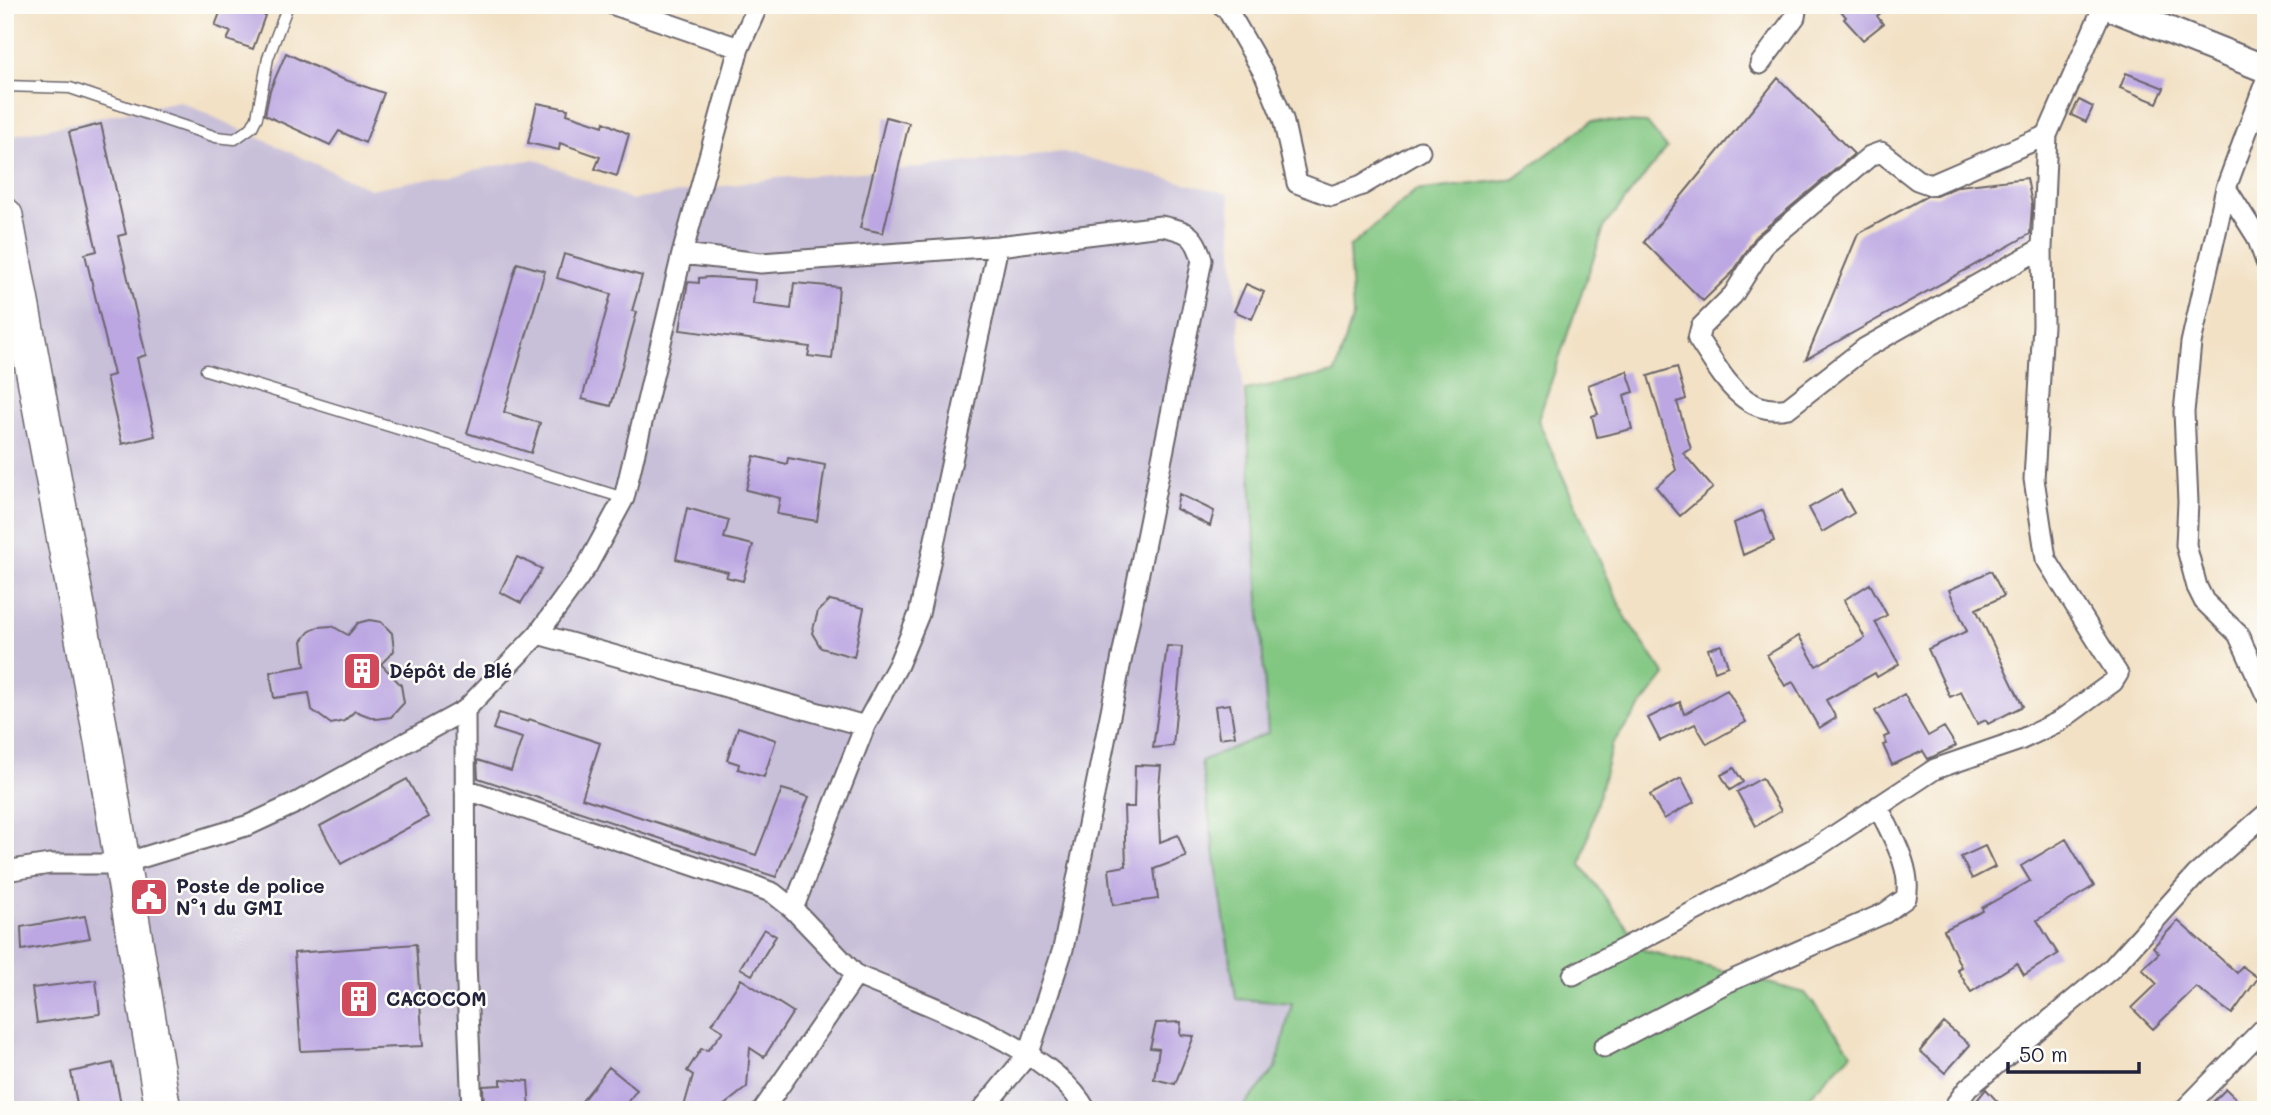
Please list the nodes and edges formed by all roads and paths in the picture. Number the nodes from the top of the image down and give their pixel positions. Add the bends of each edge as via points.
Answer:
1 (288, 5) edge
2 (614, 5) edge
3 (758, 5) edge
4 (1222, 5) edge
5 (1797, 5) edge
6 (2105, 5) edge
7 (739, 48) junction
8 (1760, 64) dead end
9 (2266, 69) edge
10 (2266, 80) edge
11 (5, 86) edge
12 (2047, 135) junction
13 (1420, 151) dead end
14 (2226, 188) junction
15 (5, 216) edge
16 (998, 246) junction
17 (2042, 248) junction
18 (682, 254) junction
19 (2266, 262) edge
20 (206, 370) dead end
21 (624, 498) junction
22 (538, 634) junction
23 (2266, 695) edge
24 (465, 710) junction
25 (865, 726) junction
26 (465, 789) junction
27 (1878, 806) junction
28 (2266, 814) edge
29 (121, 864) junction
30 (5, 870) edge
31 (793, 909) junction
32 (856, 975) junction
33 (1573, 975) dead end
34 (2266, 1026) edge
35 (1604, 1047) dead end
36 (1029, 1053) junction
37 (1954, 1108) edge
38 (163, 1110) edge
39 (472, 1110) edge
40 (763, 1110) edge
41 (982, 1110) edge
42 (1086, 1110) edge
43 (2184, 1110) edge

1 - 11 lane via 268,58 257,117 253,127 236,139 216,137 71,88
2 - 7 street
3 - 7 street
4 - 13 street via 1265,75 1283,119 1297,183 1332,196 1362,185
5 - 8 street via 1795,18
6 - 9 street
6 - 12 street
7 - 18 street
10 - 14 street
12 - 17 street
12 - 17 street via 1931,184 1917,180 1881,152 1870,156 1765,244 1734,295 1700,327 1698,339 1734,390 1754,406 1776,411 1788,408 1865,348
14 - 19 street via 2257,237
14 - 23 street via 2191,343 2184,412 2186,545 2201,594 2238,634
15 - 29 highway
16 - 18 street via 761,263
16 - 25 street via 919,614
16 - 36 street via 1161,226 1183,230 1198,243 1202,260 1065,936
17 - 27 street via 2043,325 2034,479 2046,559 2118,674 2058,722 2021,740 1935,769
18 - 21 street
20 - 21 lane
21 - 22 street via 587,566
22 - 24 street
22 - 25 street
24 - 26 street
24 - 29 street via 249,825
25 - 31 street
26 - 31 street via 755,886
26 - 39 street
27 - 33 street via 1817,847
27 - 35 street via 1901,856 1909,886 1906,898
28 - 37 street via 2196,875 2111,969 1968,1088
29 - 30 street via 50,864
29 - 38 highway
31 - 32 street
32 - 36 street
32 - 40 street
34 - 43 street
36 - 41 street
36 - 42 street via 1064,1081

